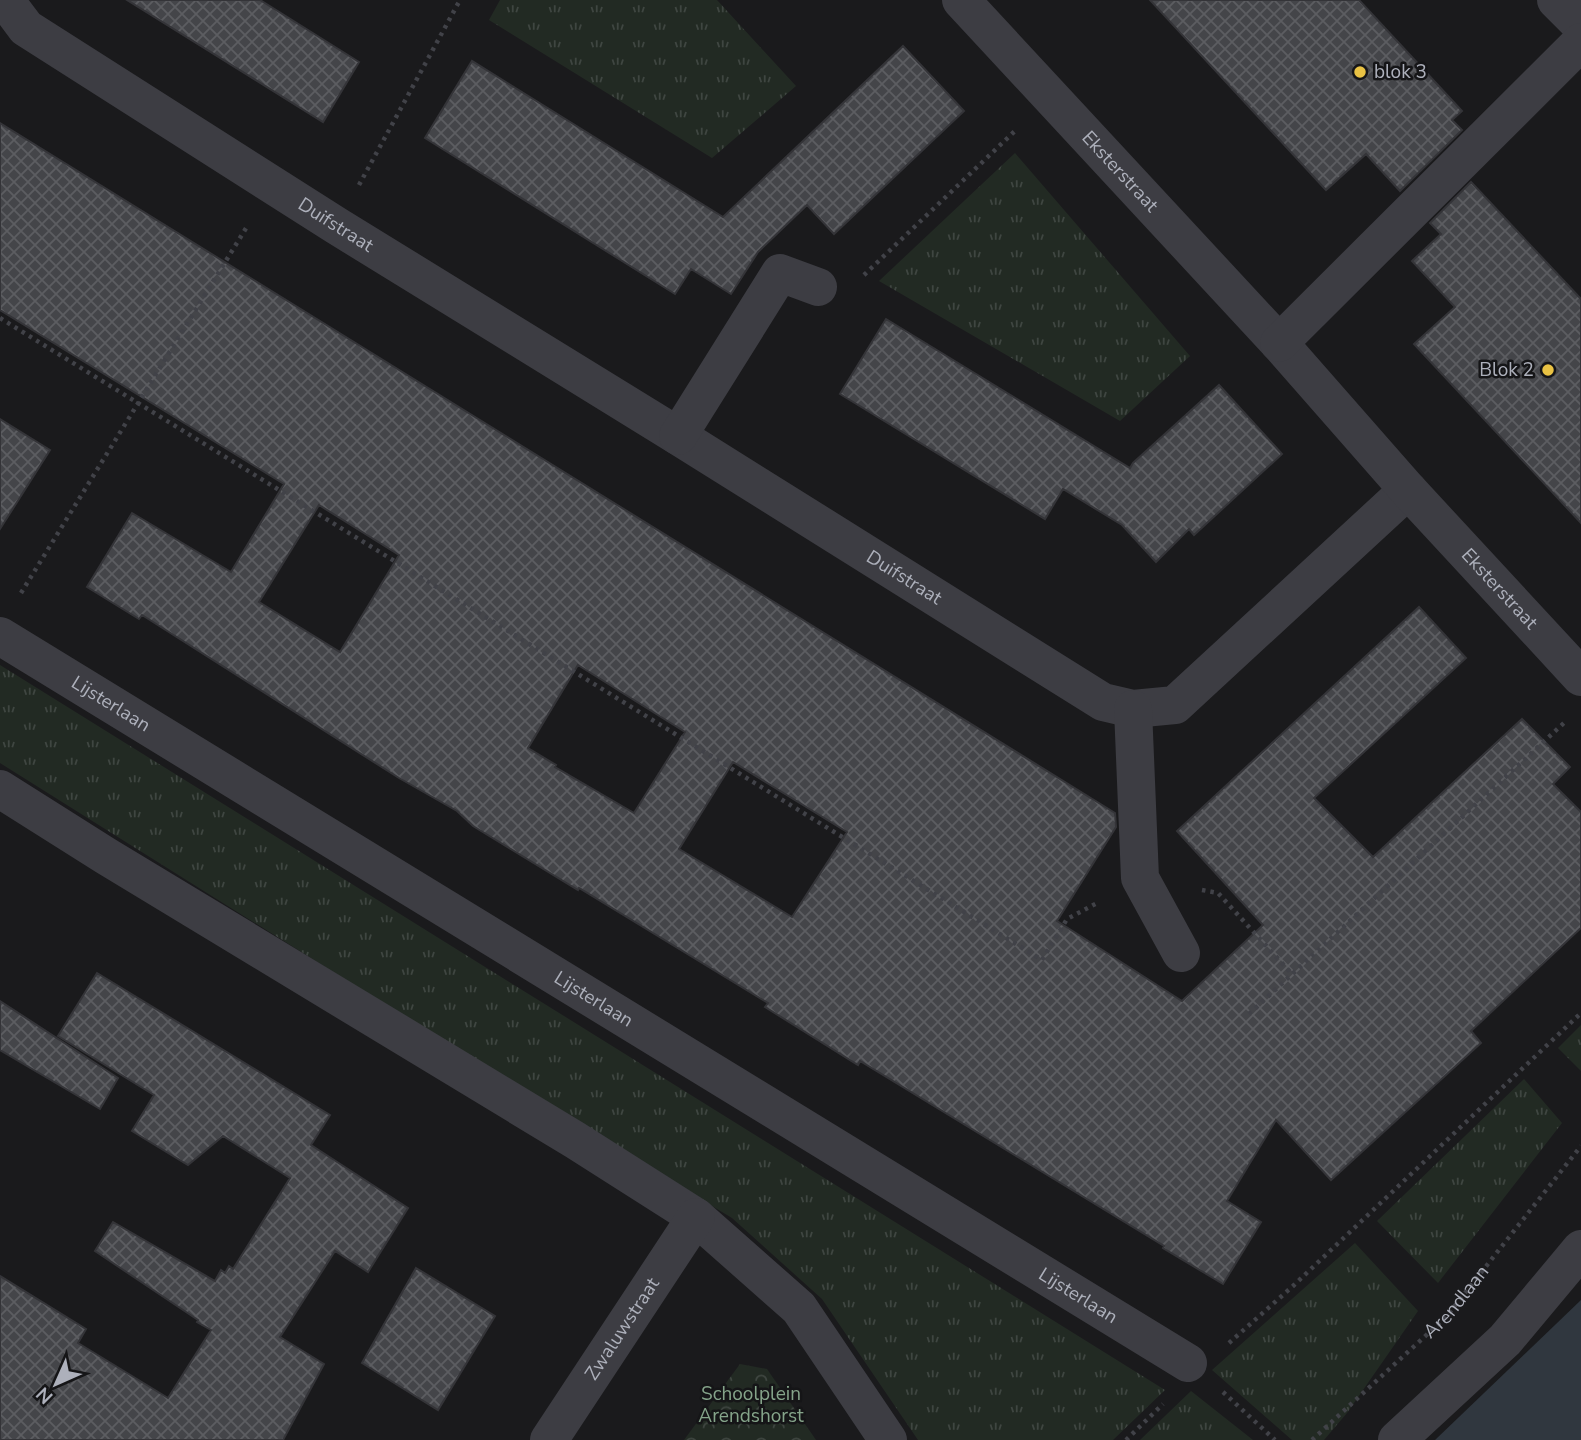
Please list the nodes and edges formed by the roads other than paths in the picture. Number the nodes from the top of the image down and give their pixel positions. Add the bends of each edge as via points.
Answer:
1 (5, 0) edge
2 (961, 0) edge
3 (1556, 0) edge
4 (1581, 26) edge
5 (1581, 42) edge
6 (817, 286) road end
7 (1279, 342) junction
8 (678, 436) junction
9 (1408, 490) junction
10 (7, 619) edge
11 (1581, 677) edge
12 (1133, 709) junction
13 (0, 789) edge
14 (1181, 953) dead end
15 (696, 1217) junction
16 (1581, 1249) edge
17 (1188, 1363) road end
18 (549, 1440) edge
19 (888, 1440) edge
20 (1397, 1440) edge

1 - 8 street, Duifstraat via 26,28
2 - 7 street, Eksterstraat
3 - 4 street
5 - 7 street
6 - 8 street via 780,273
7 - 9 street, Eksterstraat
8 - 12 street, Duifstraat via 1104,702
9 - 11 street, Eksterstraat
9 - 12 street, Duifstraat via 1175,705
10 - 17 street, Lijsterlaan
12 - 14 street via 1140,878
13 - 15 street
15 - 18 street, Zwaluwstraat
15 - 19 street via 799,1308
16 - 20 street via 1505,1340

